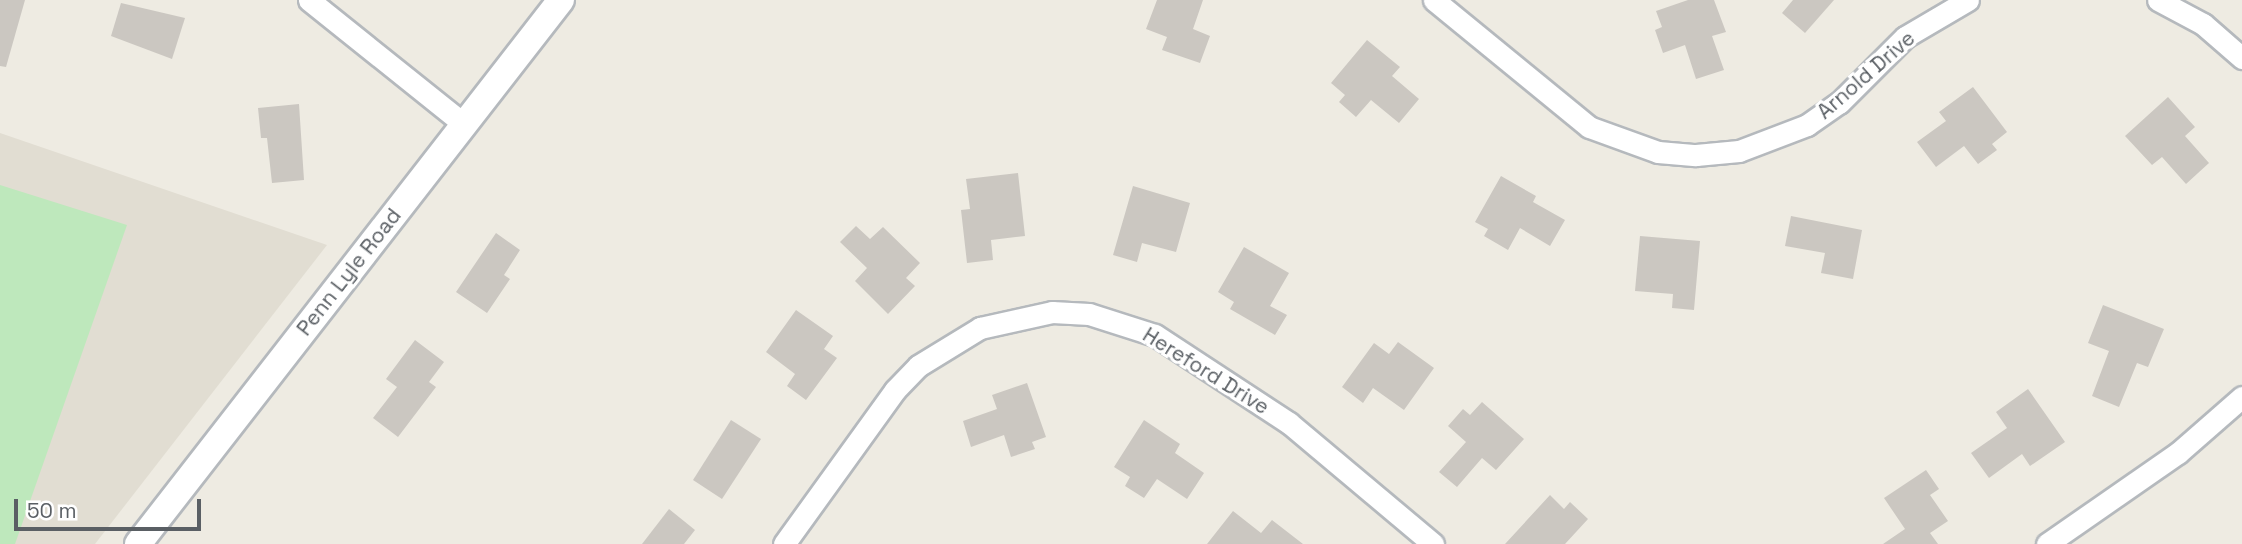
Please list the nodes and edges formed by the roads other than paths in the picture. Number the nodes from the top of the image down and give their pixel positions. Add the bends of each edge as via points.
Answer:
1 (309, 0) edge
2 (561, 0) edge
3 (1434, 0) edge
4 (1968, 0) edge
5 (2158, 0) edge
6 (2242, 58) edge
7 (464, 124) junction
8 (2242, 397) edge
9 (138, 544) edge
10 (784, 544) edge
11 (1433, 544) edge
12 (2047, 544) edge

1 - 7 street
2 - 7 street, Penn Lyle Road
3 - 4 street, Arnold Drive via 1589,127 1658,152 1696,155 1739,151 1807,125 1839,103 1905,37
5 - 6 street via 2203,24
7 - 9 street, Penn Lyle Road
8 - 12 street via 2168,461
10 - 11 street, Hereford Drive via 895,390 918,366 980,328 1052,312 1125,323 1179,350 1289,423

